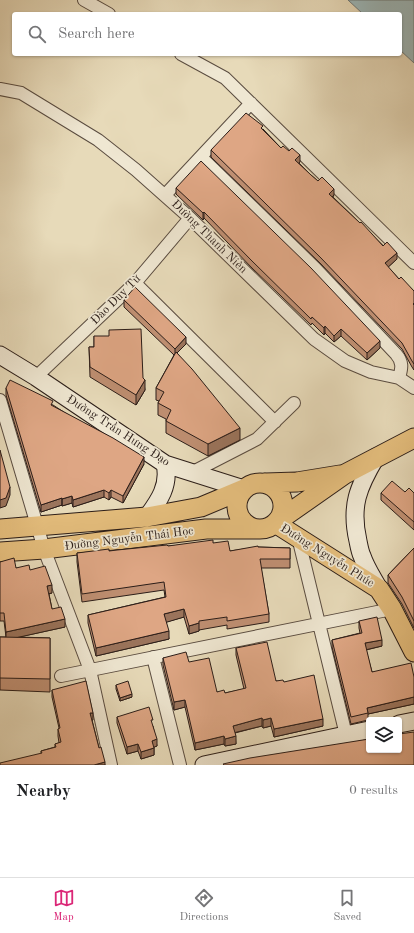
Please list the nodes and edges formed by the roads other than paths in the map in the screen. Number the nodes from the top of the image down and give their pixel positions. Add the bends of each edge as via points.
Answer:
1 (84, 0) edge
2 (105, 12) edge
3 (186, 56) edge
4 (0, 89) edge
5 (251, 103) junction
6 (201, 157) junction
7 (165, 195) junction
8 (190, 218) junction
9 (414, 263) edge
10 (134, 283) junction
11 (0, 355) edge
12 (36, 377) junction
13 (398, 378) junction
14 (414, 388) edge
15 (0, 400) edge
16 (294, 403) dead end
17 (275, 422) junction
18 (414, 438) edge
19 (376, 457) junction
20 (165, 464) junction
21 (191, 473) junction
22 (345, 474) junction
23 (265, 483) junction
24 (244, 489) junction
25 (147, 517) junction
26 (276, 523) junction
27 (36, 526) junction
28 (0, 529) edge
29 (258, 529) junction
30 (298, 537) junction
31 (44, 549) junction
32 (0, 552) edge
33 (379, 589) junction
34 (392, 608) junction
35 (319, 623) junction
36 (414, 652) edge
37 (153, 657) junction
38 (90, 670) junction
39 (61, 676) dead end
40 (414, 721) edge
41 (402, 723) edge
42 (366, 731) edge
43 (346, 735) junction
44 (254, 760) edge
45 (111, 765) edge
46 (180, 765) edge
47 (204, 765) edge

1 - 2 street
3 - 5 street via 225,78
4 - 7 street, Đường Thanh Niên via 21,93 98,140
5 - 6 street
5 - 9 street
6 - 7 street
6 - 13 street via 316,269 396,354 402,366
7 - 8 street, Đường Thanh Niên
8 - 10 street, Đào Duy Từ
8 - 13 street, Đường Thanh Niên via 314,339 345,361 371,372
10 - 12 street, Đào Duy Từ
10 - 17 street
11 - 12 street, Đường Trần Hưng Đạo
12 - 20 street, Đường Trần Hưng Đạo
13 - 14 street, Đường Thanh Niên
15 - 27 street
16 - 17 street
17 - 21 street via 257,439
18 - 19 main road
19 - 22 main road
19 - 33 street via 356,497 354,516 362,556
20 - 21 street, Đường Trần Hưng Đạo
20 - 25 street via 167,472 163,492
21 - 24 street, Đường Trần Hưng Đạo
22 - 23 main road via 296,482
22 - 26 main road
23 - 24 main road via 257,483
23 - 26 main road via 277,490 283,504 283,511
24 - 25 main road, Đường Nguyễn Thái Học via 201,507
24 - 29 main road via 237,502 239,517 250,527
25 - 27 main road, Đường Nguyễn Thái Học
26 - 29 main road
26 - 30 main road, Đường Nguyễn Phúc
27 - 28 main road, Đường Nguyễn Thái Học
27 - 31 street
29 - 31 main road, Đường Nguyễn Thái Học via 206,529
30 - 33 main road, Đường Nguyễn Phúc
30 - 35 street
31 - 32 main road, Đường Nguyễn Thái Học
31 - 38 street
33 - 34 main road, Đường Nguyễn Phúc
34 - 35 street
34 - 36 main road, Đường Nguyễn Phúc
35 - 37 street
35 - 43 street
37 - 38 street
37 - 46 street
38 - 39 street
38 - 45 street
40 - 41 street
42 - 43 street
43 - 44 street
44 - 47 street

